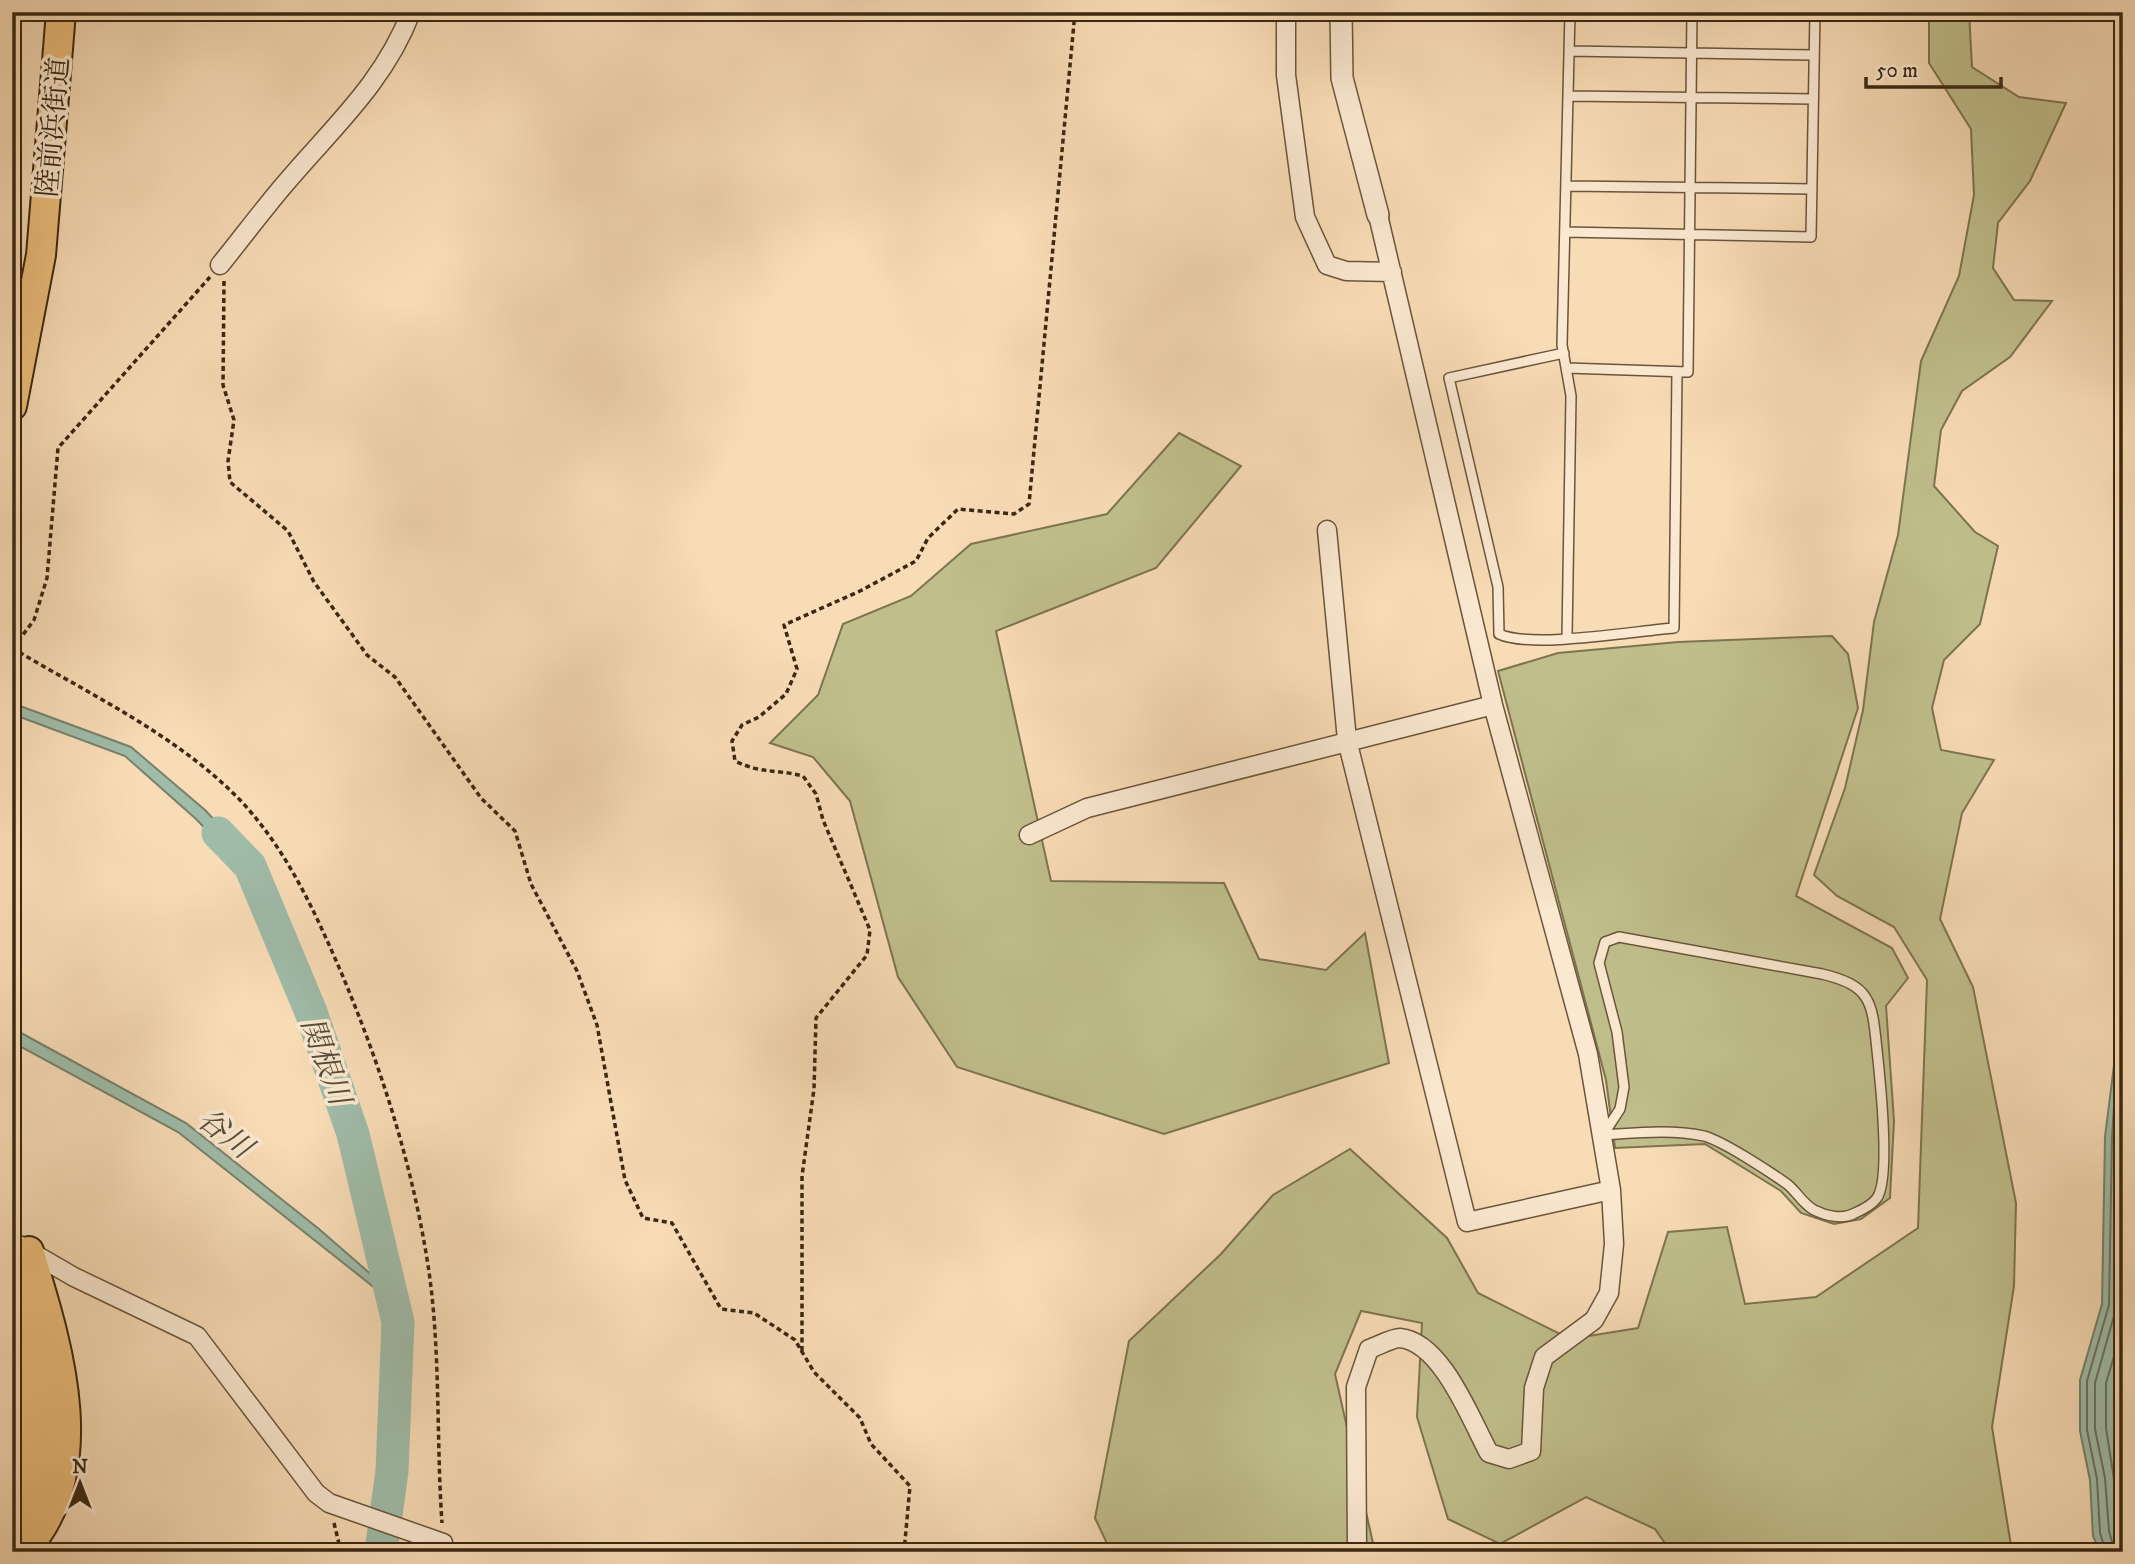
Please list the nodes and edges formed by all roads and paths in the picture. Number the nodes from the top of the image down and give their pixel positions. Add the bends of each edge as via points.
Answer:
1 (61, 12) edge
2 (411, 12) edge
3 (1075, 12) edge
4 (1286, 12) edge
5 (1342, 12) edge
6 (1570, 12) edge
7 (1692, 12) edge
8 (1815, 12) edge
9 (1569, 51) junction
10 (1692, 53) junction
11 (1814, 55) junction
12 (1567, 96) junction
13 (1691, 98) junction
14 (1813, 99) junction
15 (1566, 186) junction
16 (1690, 188) junction
17 (1812, 189) junction
18 (1378, 215) joint
19 (1565, 232) junction
20 (1690, 234) junction
21 (220, 265) junction
22 (1392, 272) junction
23 (1564, 353) junction
24 (1566, 368) junction
25 (1677, 372) junction
26 (12, 406) edge
27 (1326, 530) dead end
28 (1567, 637) junction
29 (13, 648) edge
30 (1493, 705) junction
31 (1347, 740) junction
32 (1029, 835) dead end
33 (1603, 1135) junction
34 (1611, 1190) junction
35 (18, 1254) edge
36 (23, 1338) edge
37 (802, 1351) junction
38 (12, 1483) edge
39 (333, 1505) junction
40 (12, 1525) edge
41 (442, 1545) edge
42 (23, 1552) edge
43 (341, 1552) edge
44 (904, 1552) edge
45 (1357, 1552) edge

1 - 26 main road, 陸前浜街道 via 41,255
2 - 21 street via 398,47 358,102
3 - 37 path via 1029,504 1014,514 958,509 928,538 916,561 784,625 797,669 786,694 742,725 732,741 735,761 759,772 780,770 803,776 816,794 870,930 867,955 816,1018 814,1089 802,1176
4 - 22 street via 1286,75 1310,234 1327,265 1346,271
5 - 18 street via 1342,78
6 - 9 lane
7 - 10 lane
8 - 11 lane
9 - 10 lane
9 - 12 lane
10 - 11 lane
10 - 13 lane
11 - 14 lane
12 - 13 lane
12 - 15 lane
13 - 14 lane
13 - 16 lane
14 - 17 lane
15 - 16 lane
15 - 19 lane
16 - 17 lane
16 - 20 lane
17 - 20 lane via 1811,237
18 - 22 street
19 - 20 lane
19 - 23 lane
20 - 25 lane via 1688,372
21 - 29 path via 58,448 47,578 34,620
21 - 37 path via 225,284 223,385 234,420 230,482 289,531 314,582 367,655 395,677 481,798 515,831 531,884 577,971 597,1025 625,1180 643,1219 672,1223 721,1309 754,1312 795,1340
22 - 30 street
23 - 24 lane
23 - 28 lane via 1449,378 1498,587 1499,634 1507,638
24 - 25 lane
24 - 28 lane via 1571,396
25 - 28 lane via 1674,628
27 - 31 street
29 - 41 path via 186,752 275,840 316,915 384,1083 415,1195 433,1319
30 - 31 street
30 - 33 street via 1588,1054
31 - 32 street via 1087,808
31 - 34 street via 1467,1222
33 - 33 lane via 1656,1132 1706,1137 1789,1185 1813,1209 1831,1216 1850,1216 1864,1209 1877,1199 1882,1186 1883,1157 1875,1034 1865,992 1847,980 1822,974 1619,937 1605,942 1599,962 1617,1032 1624,1087 1620,1109
33 - 34 street
34 - 45 street via 1614,1244 1609,1293 1594,1320 1544,1357 1534,1388 1531,1451 1509,1459 1489,1453 1441,1363 1419,1346 1399,1338 1369,1349 1356,1387
35 - 36 main road
35 - 39 street via 197,1336 308,1483
35 - 42 main road via 52,1327 67,1428 53,1498 37,1537
36 - 38 main road via 26,1428
36 - 40 main road via 44,1379 46,1436 37,1482
37 - 44 path via 814,1372 859,1418 871,1444 910,1486
39 - 41 street
39 - 43 path

